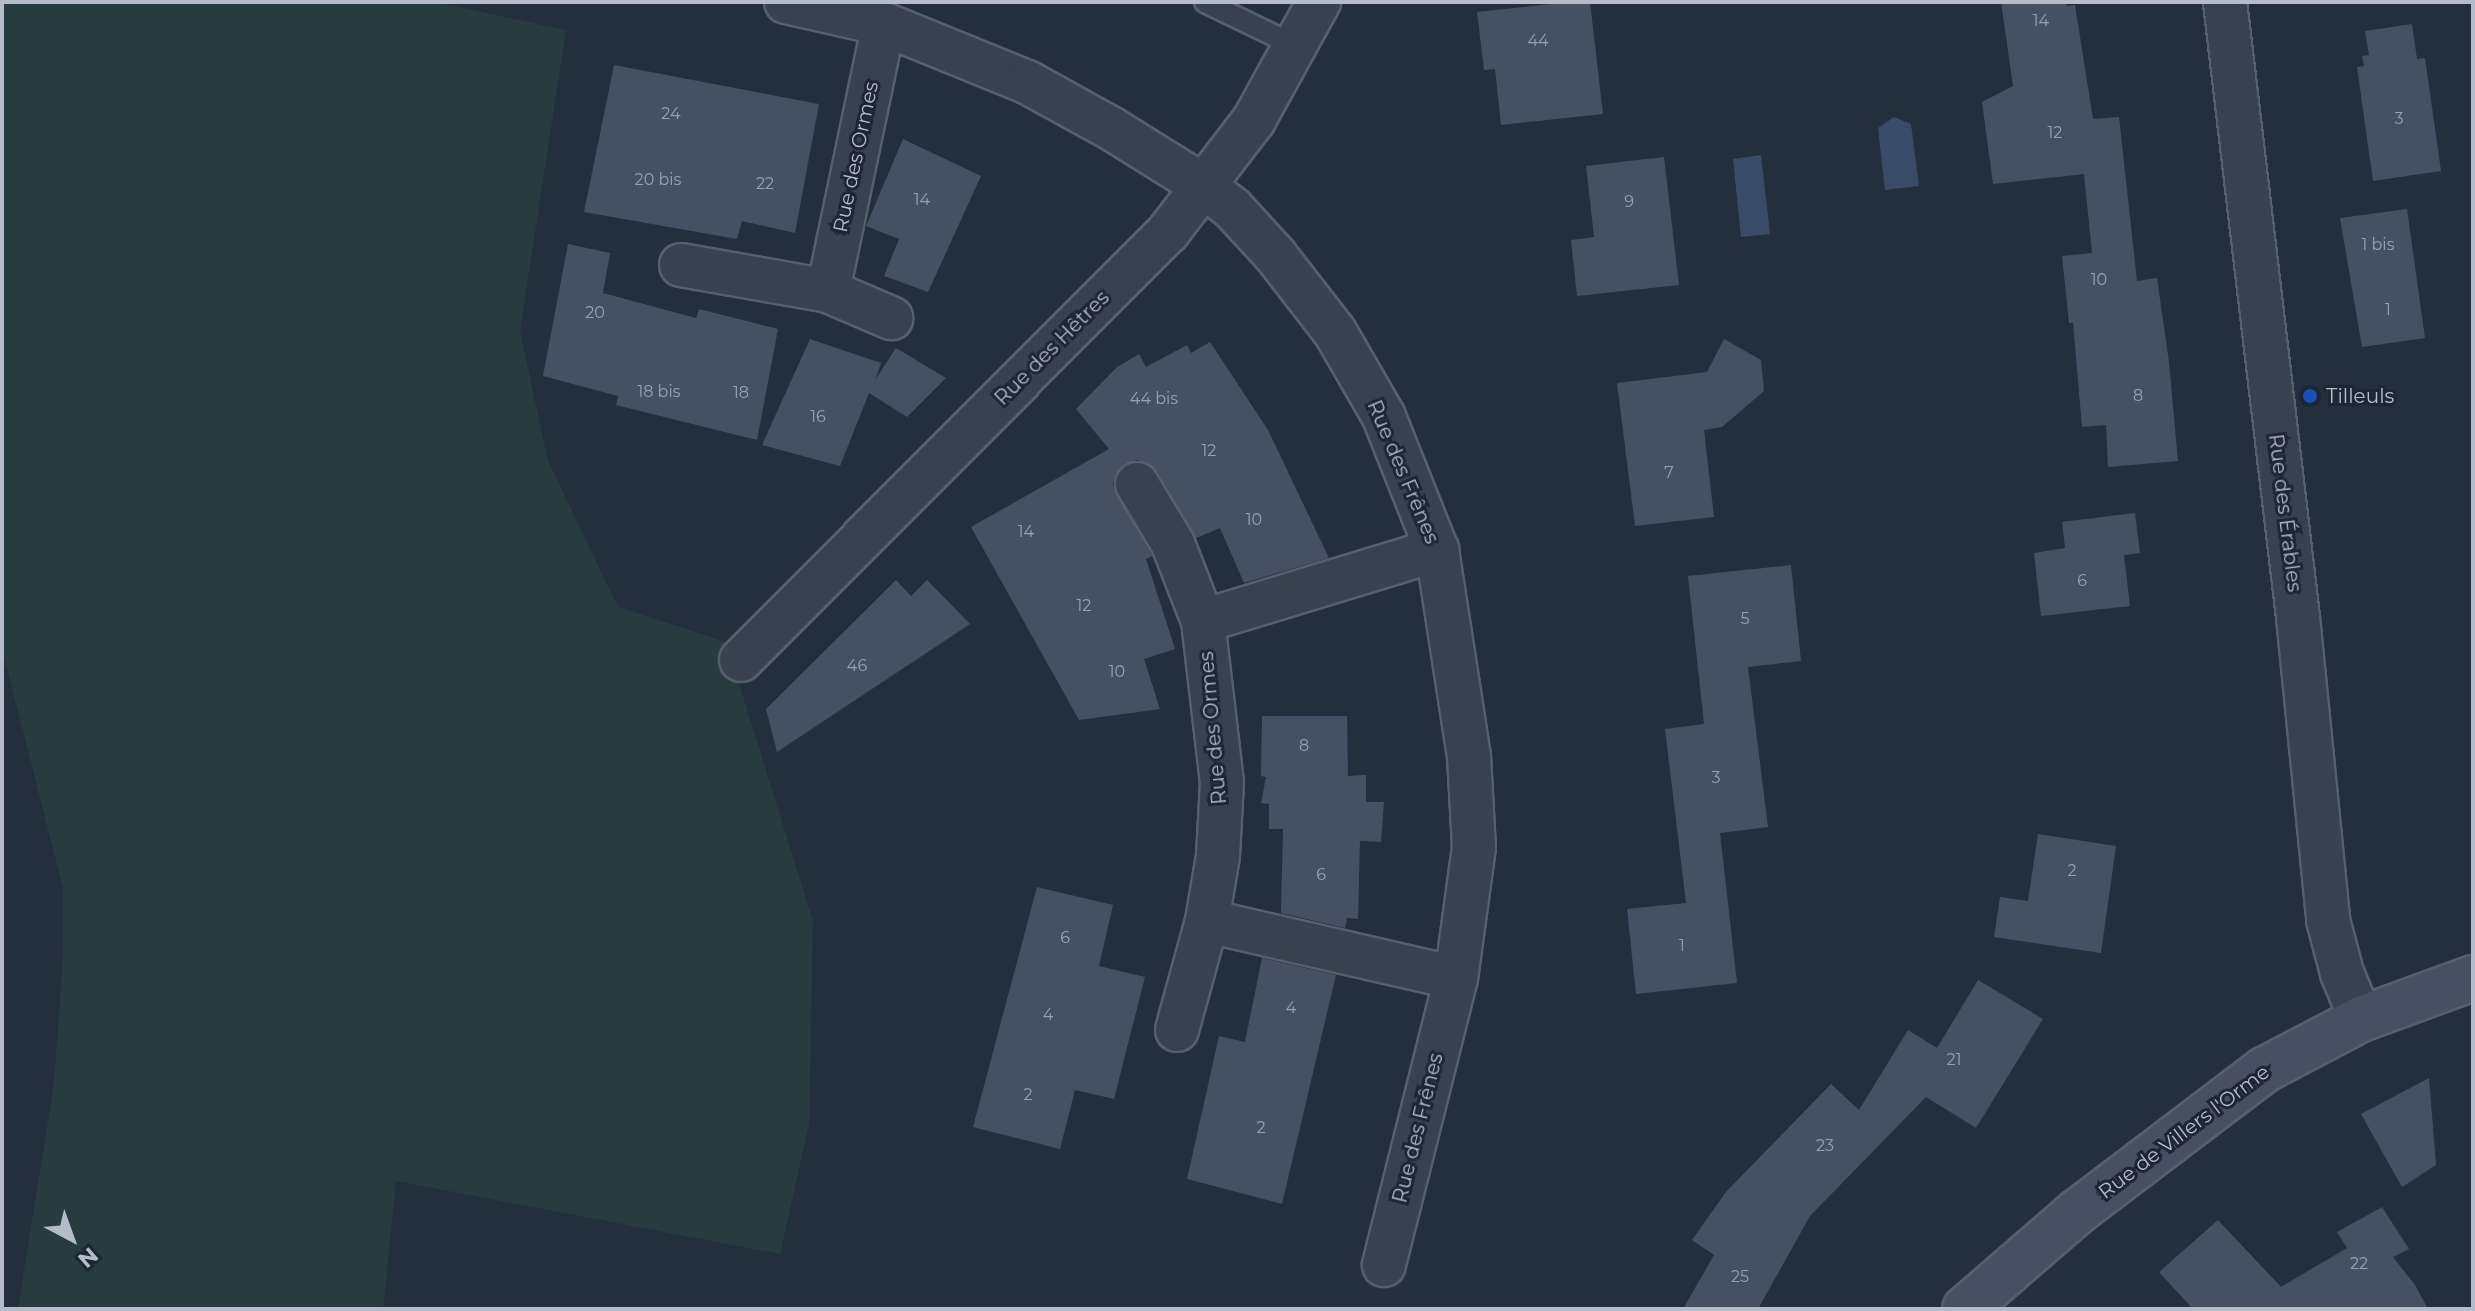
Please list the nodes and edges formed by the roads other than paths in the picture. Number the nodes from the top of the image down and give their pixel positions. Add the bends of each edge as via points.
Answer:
1 (786, 2) edge
2 (1205, 2) edge
3 (1319, 2) edge
4 (2225, 2) edge
5 (884, 24) junction
6 (1298, 47) junction
7 (1205, 187) junction
8 (681, 265) dead end
9 (828, 291) junction
10 (891, 318) dead end
11 (1137, 484) dead end
12 (1437, 550) junction
13 (1203, 621) junction
14 (741, 660) dead end
15 (1207, 921) junction
16 (1456, 978) junction
17 (2473, 978) edge
18 (2361, 1019) junction
19 (1177, 1030) dead end
20 (1384, 1265) dead end
21 (1965, 1309) edge

1 - 5 street, Rue des Frênes
2 - 6 lane
3 - 6 street, Rue des Hêtres
4 - 18 street, Rue des Érables via 2328,920
5 - 7 street, Rue des Frênes via 1027,82
5 - 9 street, Rue des Ormes
6 - 7 street, Rue des Hêtres
7 - 12 street, Rue des Frênes via 1276,256 1335,332 1384,417
7 - 14 street, Rue des Hêtres via 1163,238
8 - 9 street
9 - 10 street
11 - 13 street, Rue des Ormes via 1173,544
12 - 13 street
12 - 16 street, Rue des Frênes via 1469,756 1473,832
13 - 15 street, Rue des Ormes via 1222,782
15 - 16 street
15 - 19 street, Rue des Ormes
16 - 20 street, Rue des Frênes
17 - 18 main road, Rue de Villers l'Orme
18 - 21 main road, Rue de Villers l'Orme via 2240,1087 2077,1212

